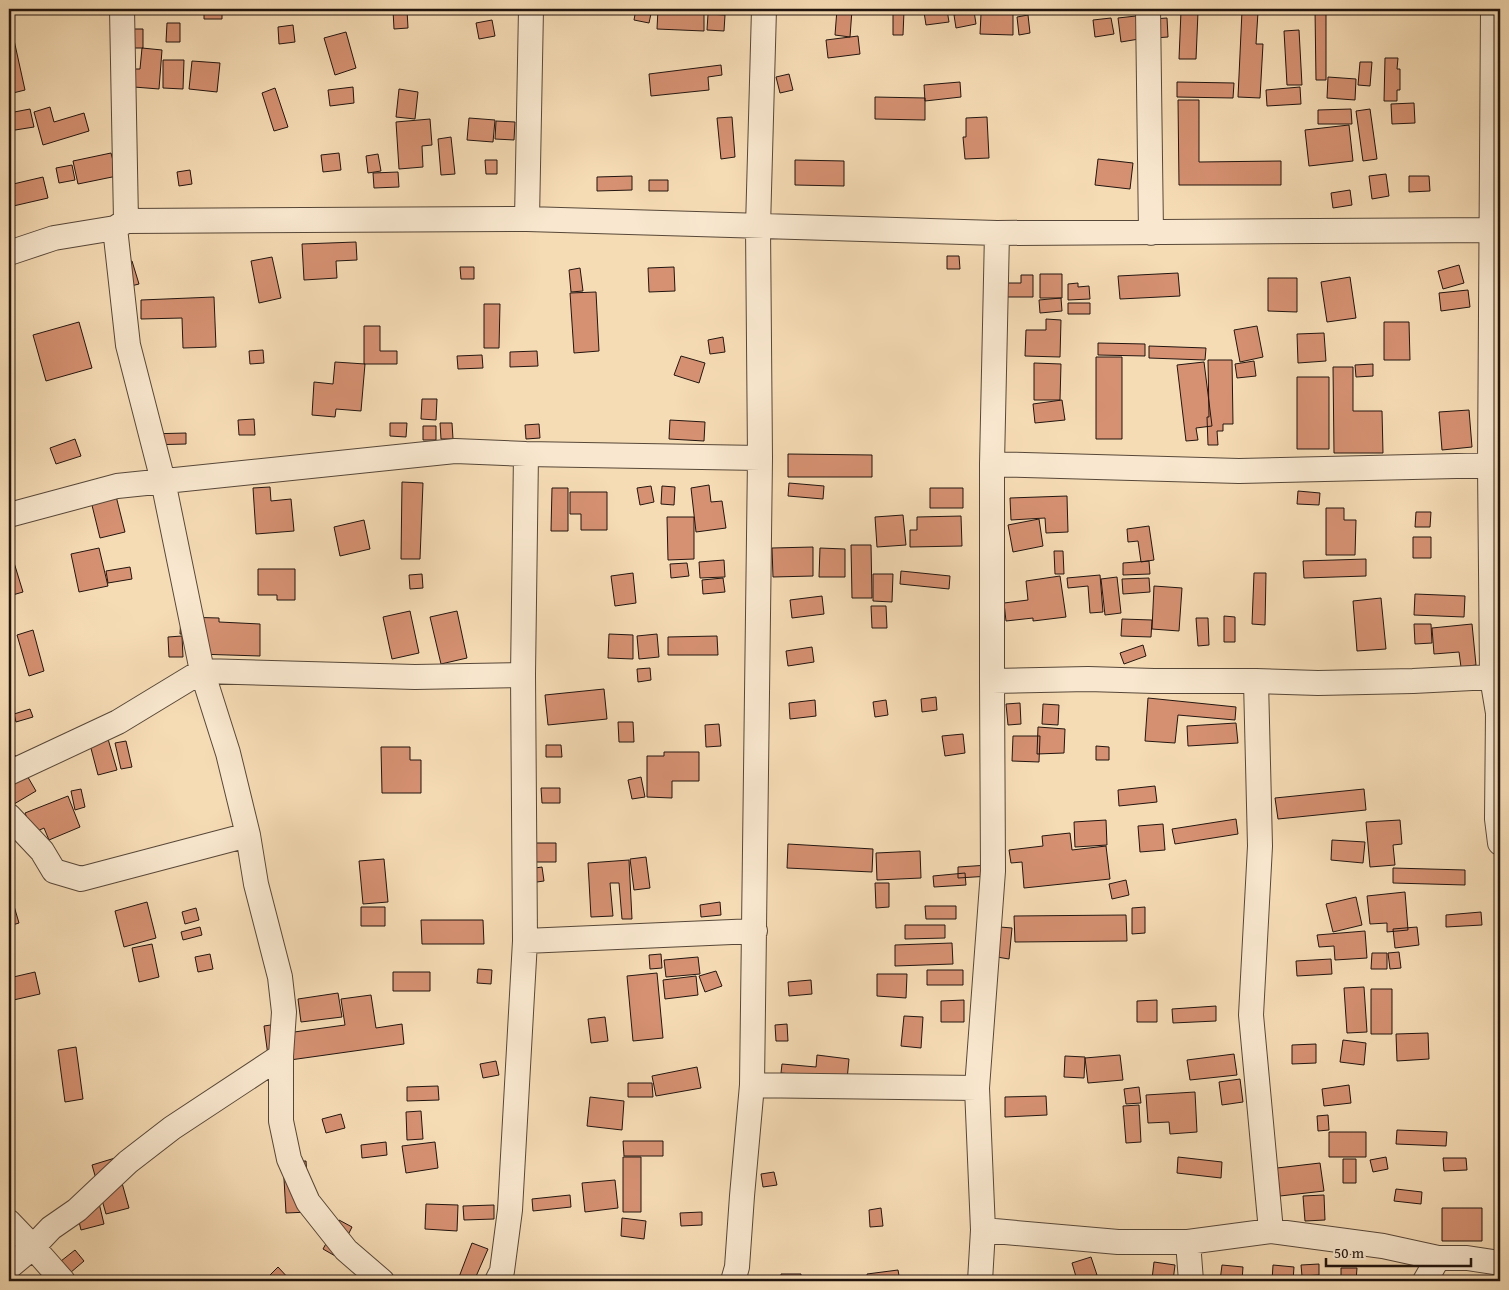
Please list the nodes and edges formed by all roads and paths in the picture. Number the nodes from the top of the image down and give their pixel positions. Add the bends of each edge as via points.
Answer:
1 (122, 9) edge
2 (531, 9) edge
3 (764, 9) edge
4 (1148, 9) edge
5 (1493, 9) edge
6 (527, 220) junction
7 (121, 224) junction
8 (758, 227) junction
9 (1495, 230) edge
10 (1150, 232) junction
11 (997, 233) junction
12 (9, 254) edge
13 (526, 454) junction
14 (760, 458) junction
15 (992, 464) junction
16 (1495, 465) edge
17 (163, 482) junction
18 (9, 514) edge
19 (202, 671) junction
20 (523, 676) junction
21 (1492, 677) junction
22 (992, 681) junction
23 (1256, 681) junction
24 (9, 774) edge
25 (9, 816) edge
26 (1499, 819) edge
27 (248, 835) junction
28 (1500, 843) edge
29 (755, 931) junction
30 (525, 941) junction
31 (281, 1056) junction
32 (752, 1085) junction
33 (977, 1088) junction
34 (9, 1222) edge
35 (983, 1230) junction
36 (1271, 1231) junction
37 (1188, 1242) junction
38 (33, 1247) junction
39 (1438, 1258) junction
40 (1500, 1263) edge
41 (9, 1267) edge
42 (63, 1281) edge
43 (382, 1281) edge
44 (497, 1281) edge
45 (733, 1281) edge
46 (980, 1281) edge
47 (1191, 1281) edge
48 (1425, 1281) edge

1 - 7 street
2 - 6 street
3 - 8 street
4 - 10 street
5 - 9 street
6 - 7 street
6 - 8 street
7 - 12 street via 54,238
7 - 17 street via 128,345
8 - 11 street
8 - 14 street
9 - 10 street
9 - 16 street
10 - 11 street
11 - 15 street
13 - 14 street
13 - 17 street via 455,451
13 - 20 street
14 - 29 street
15 - 16 street via 1239,471
15 - 22 street
16 - 21 street
17 - 18 street via 117,486
17 - 19 street
19 - 20 street via 415,677
19 - 24 street via 118,722
19 - 27 street via 228,753
20 - 30 street
21 - 23 street via 1318,683
21 - 26 street via 1498,713
22 - 23 street
22 - 33 street via 994,871
23 - 36 street via 1260,846 1251,1015
25 - 27 street via 42,851 54,871 81,879
26 - 28 street
27 - 31 street via 256,884 280,977 284,1012
29 - 30 street
29 - 32 street
30 - 44 street via 510,1210 502,1271
31 - 38 street via 172,1128 128,1162
31 - 43 street via 281,1121 289,1159 308,1202 346,1250
32 - 33 street
32 - 45 street via 737,1267
33 - 35 street
34 - 38 street
35 - 37 street via 1118,1242
35 - 46 street
36 - 37 street
36 - 39 street via 1383,1246
37 - 47 street
38 - 41 street
38 - 42 street
39 - 40 street
39 - 48 street

